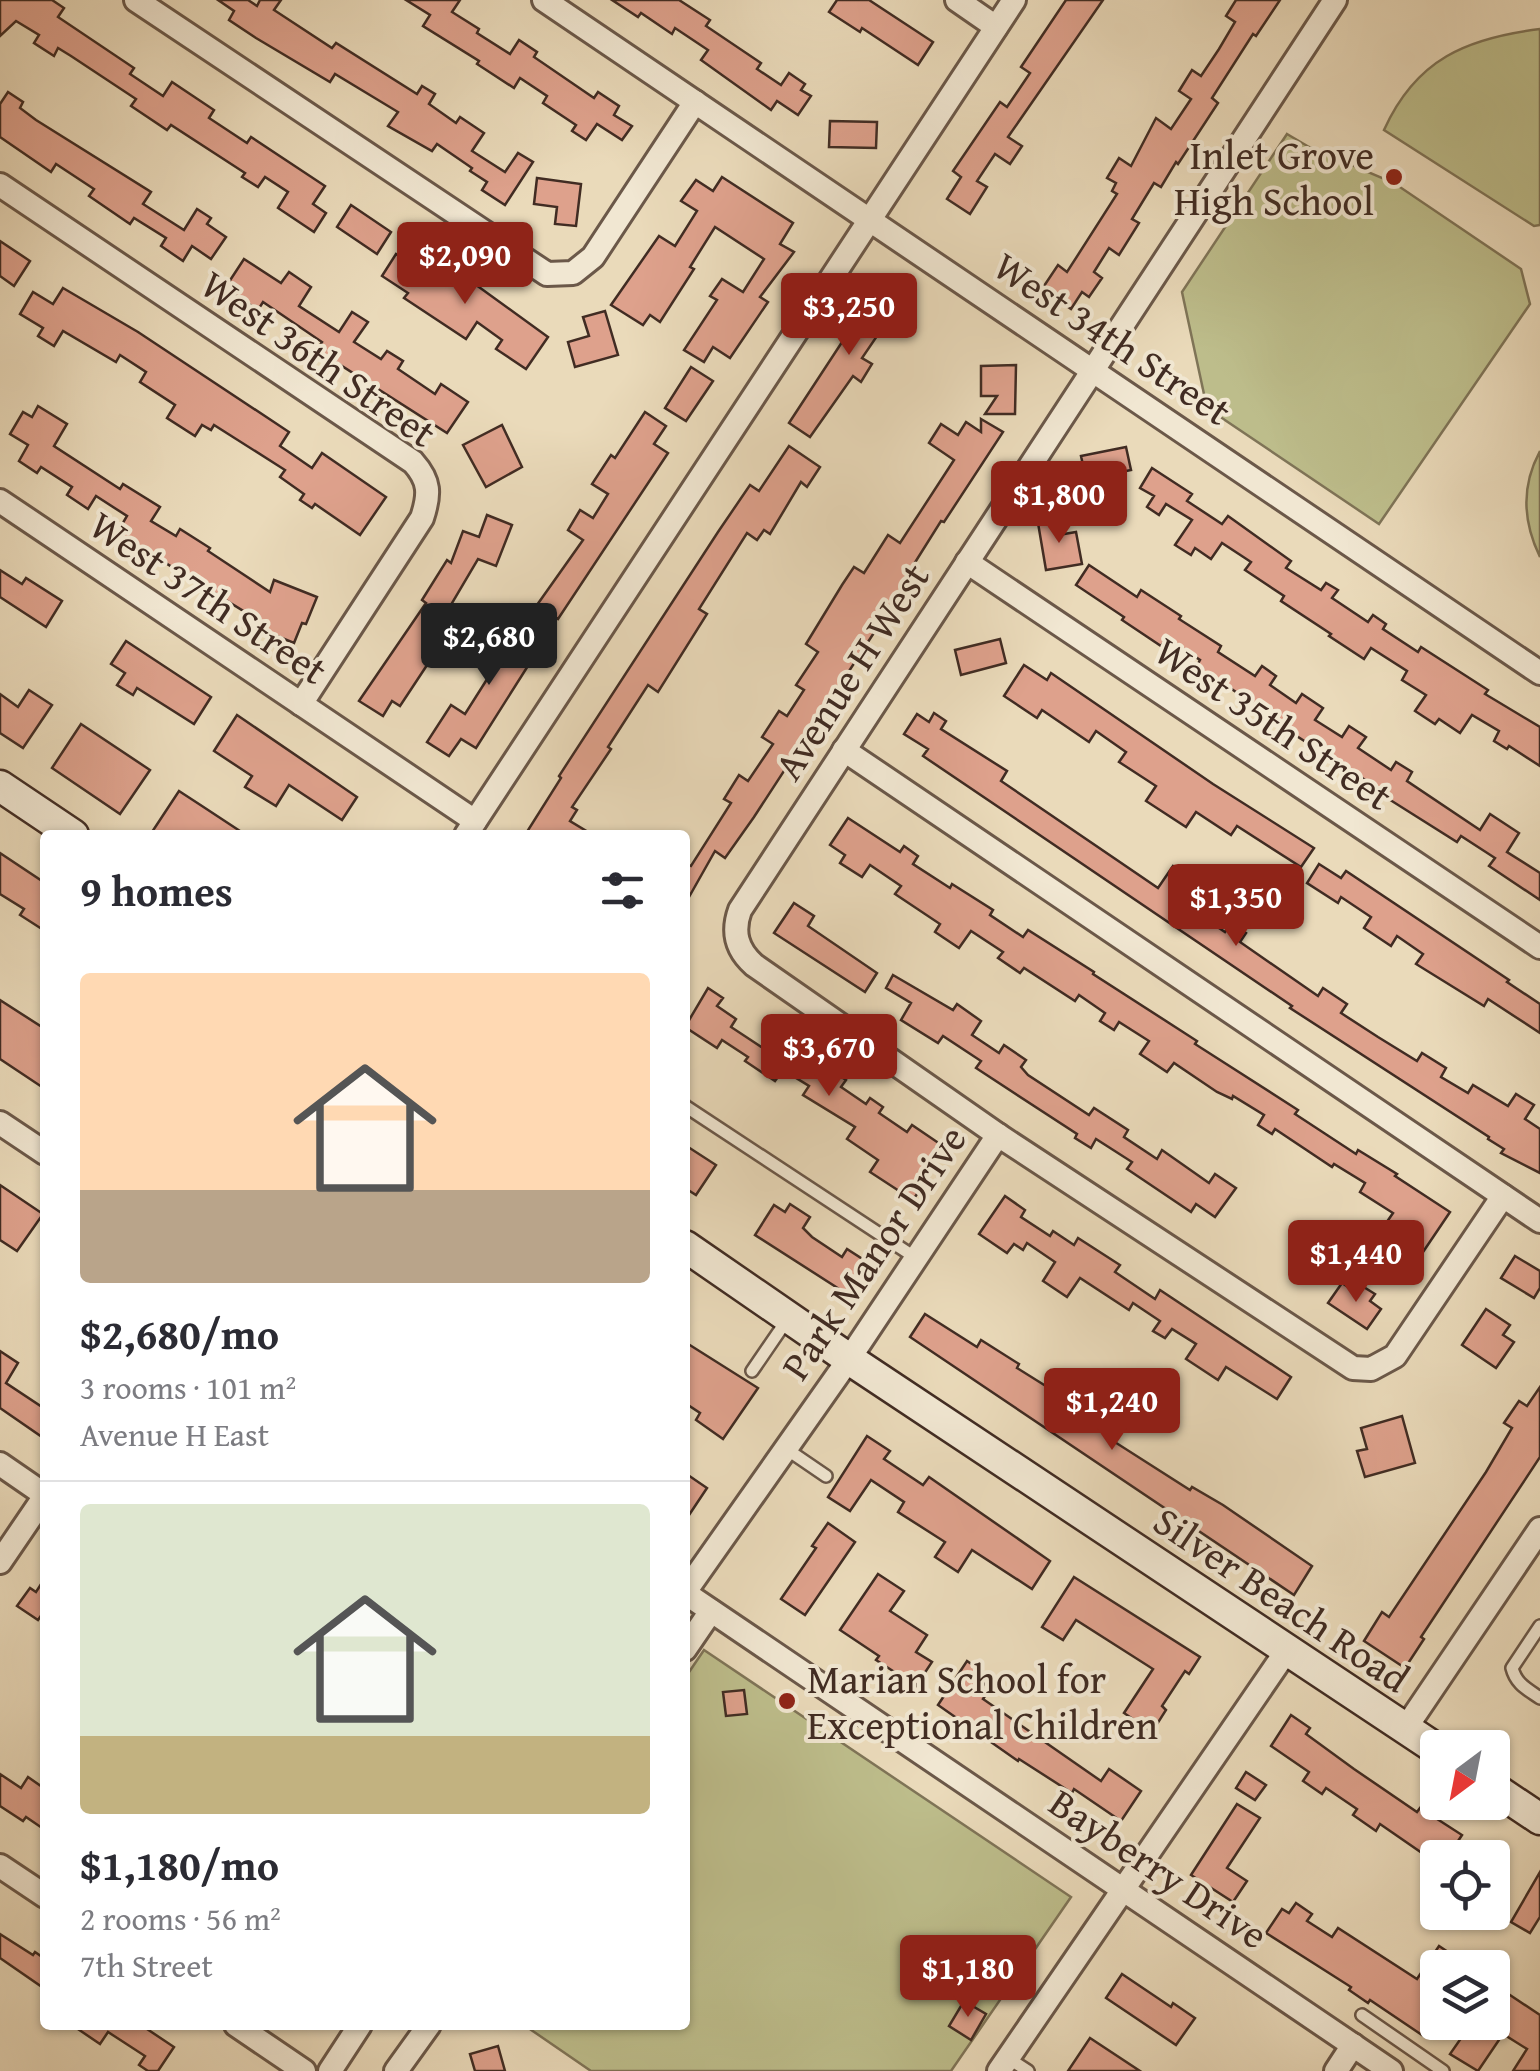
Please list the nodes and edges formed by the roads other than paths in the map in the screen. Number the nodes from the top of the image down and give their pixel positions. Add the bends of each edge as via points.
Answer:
1 (136, 0) edge
2 (544, 0) edge
3 (957, 0) edge
4 (1014, 0) edge
5 (1336, 0) edge
6 (996, 26) junction
7 (695, 102) junction
8 (0, 185) edge
9 (870, 220) junction
10 (1092, 369) junction
11 (0, 502) edge
12 (967, 562) junction
13 (1540, 674) edge
14 (301, 704) junction
15 (844, 750) junction
16 (0, 786) edge
17 (471, 828) edge
18 (66, 830) edge
19 (1540, 947) edge
20 (690, 1109) edge
21 (0, 1122) edge
22 (998, 1135) junction
23 (40, 1150) edge
24 (1503, 1196) junction
25 (1540, 1221) edge
26 (690, 1249) edge
27 (916, 1258) junction
28 (789, 1316) junction
29 (848, 1360) junction
30 (752, 1371) dead end
31 (784, 1448) junction
32 (0, 1464) edge
33 (826, 1476) dead end
34 (40, 1492) edge
35 (40, 1503) edge
36 (1540, 1529) edge
37 (0, 1562) edge
38 (690, 1586) edge
39 (690, 1596) edge
40 (711, 1611) junction
41 (1540, 1626) edge
42 (690, 1642) edge
43 (1286, 1650) junction
44 (1540, 1698) edge
45 (1405, 1729) junction
46 (1420, 1739) edge
47 (1510, 1799) edge
48 (1540, 1818) edge
49 (0, 1866) edge
50 (1124, 1889) junction
51 (40, 1893) edge
52 (1362, 2015) dead end
53 (1380, 2027) junction
54 (243, 2030) edge
55 (357, 2030) edge
56 (425, 2030) edge
57 (1357, 2048) junction
58 (1012, 2067) edge
59 (304, 2071) edge
60 (330, 2071) edge
61 (396, 2071) edge
62 (1336, 2071) edge
63 (1391, 2071) edge
64 (1443, 2071) edge

1 - 7 street via 547,274 574,273 594,257
2 - 7 street, West 34th Street
3 - 6 street
4 - 6 street
5 - 10 street, Avenue H West
6 - 9 street
7 - 9 street, West 34th Street
8 - 14 street, West 36th Street via 422,472 429,497 422,518
9 - 10 street, West 34th Street
9 - 17 street
10 - 12 street, Avenue H West
10 - 13 street, West 34th Street
11 - 14 street, West 37th Street
12 - 15 street, Avenue H West
12 - 19 street, West 35th Street
14 - 17 street, West 37th Street
15 - 22 street, Avenue H West via 740,910 736,936 754,965
15 - 24 street
16 - 18 street
20 - 27 lane
21 - 23 street
22 - 24 street via 1353,1368 1372,1369 1395,1356
22 - 27 street, Park Manor Drive
24 - 25 street
26 - 28 street, Silver Beach Road
27 - 29 street, Park Manor Drive
28 - 29 street, Silver Beach Road
28 - 30 lane
29 - 31 street, Park Manor Drive
29 - 43 street, Silver Beach Road
31 - 33 lane
31 - 38 street, Park Manor Drive
32 - 34 street
35 - 37 street
36 - 45 street
39 - 40 street, Bayberry Drive
40 - 42 street
40 - 50 street, Bayberry Drive
41 - 44 lane via 1512,1668 1514,1678
43 - 45 street, Silver Beach Road
43 - 50 street
45 - 46 street, Silver Beach Road
47 - 48 street
49 - 51 street
50 - 57 street, Bayberry Drive
50 - 58 street
52 - 53 lane
53 - 57 lane
53 - 64 lane
54 - 59 street
55 - 60 street
56 - 61 street
57 - 62 street
57 - 63 street, Bayberry Drive

